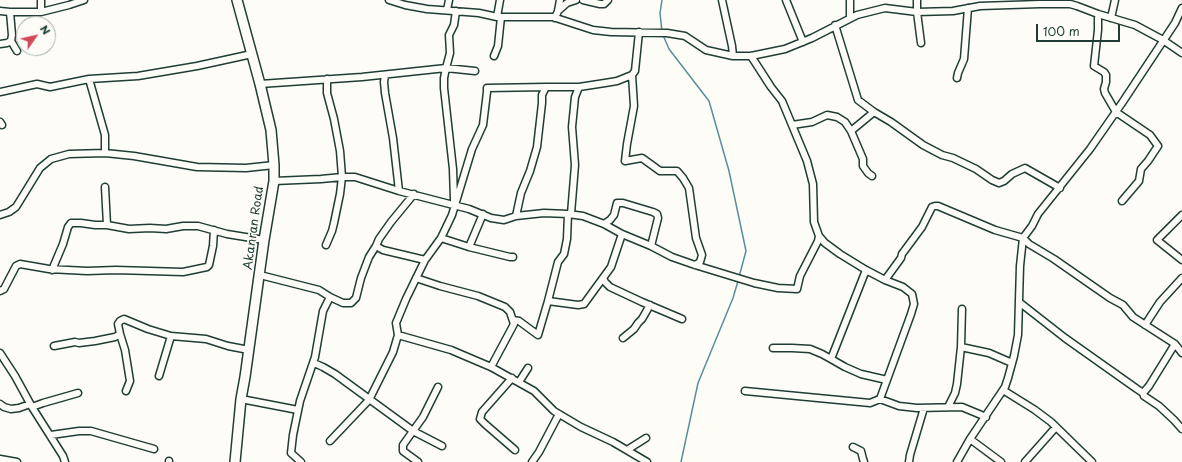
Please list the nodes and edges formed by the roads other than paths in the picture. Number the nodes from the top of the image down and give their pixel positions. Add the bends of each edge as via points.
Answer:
1 (41, 0) edge
2 (84, 0) edge
3 (238, 0) edge
4 (389, 0) edge
5 (449, 0) edge
6 (500, 0) edge
7 (560, 0) edge
8 (576, 0) edge
9 (583, 0) edge
10 (608, 0) edge
11 (722, 0) edge
12 (786, 0) edge
13 (850, 0) edge
14 (917, 0) edge
15 (1115, 0) edge
16 (405, 2) edge
17 (980, 3) edge
18 (968, 8) junction
19 (1182, 8) edge
20 (447, 10) junction
21 (456, 10) junction
22 (0, 11) edge
23 (10, 12) junction
24 (41, 12) junction
25 (917, 12) junction
26 (1098, 14) junction
27 (556, 15) junction
28 (499, 17) junction
29 (850, 18) junction
30 (1111, 18) junction
31 (835, 25) junction
32 (639, 32) junction
33 (1163, 40) junction
34 (11, 41) junction
35 (803, 42) junction
36 (921, 43) dead end
37 (0, 44) edge
38 (16, 49) edge
39 (1182, 53) edge
40 (252, 54) junction
41 (494, 56) dead end
42 (733, 56) junction
43 (751, 56) junction
44 (446, 68) junction
45 (475, 71) dead end
46 (385, 75) junction
47 (632, 75) junction
48 (957, 78) dead end
49 (89, 79) junction
50 (327, 79) junction
51 (260, 84) junction
52 (579, 86) junction
53 (546, 87) junction
54 (0, 92) edge
55 (874, 112) junction
56 (1116, 112) junction
57 (792, 125) junction
58 (851, 131) junction
59 (105, 153) junction
60 (274, 166) junction
61 (872, 176) dead end
62 (342, 177) junction
63 (274, 181) junction
64 (105, 187) dead end
65 (1060, 188) junction
66 (400, 191) junction
67 (414, 194) junction
68 (1122, 201) dead end
69 (455, 205) junction
70 (483, 214) junction
71 (570, 214) junction
72 (0, 215) edge
73 (1182, 215) edge
74 (516, 216) junction
75 (604, 224) junction
76 (107, 225) junction
77 (214, 230) junction
78 (622, 234) junction
79 (441, 238) junction
80 (1023, 238) junction
81 (264, 240) junction
82 (820, 240) junction
83 (326, 245) dead end
84 (376, 246) junction
85 (651, 246) junction
86 (469, 247) junction
87 (513, 257) dead end
88 (425, 260) junction
89 (1182, 260) edge
90 (695, 265) junction
91 (52, 270) junction
92 (866, 270) junction
93 (260, 275) junction
94 (416, 278) junction
95 (603, 278) junction
96 (1182, 278) edge
97 (885, 280) junction
98 (0, 291) edge
99 (330, 297) junction
100 (548, 301) junction
101 (1019, 302) junction
102 (650, 305) junction
103 (962, 309) dead end
104 (682, 318) dead end
105 (513, 320) junction
106 (1145, 325) junction
107 (120, 334) junction
108 (398, 335) junction
109 (171, 336) junction
110 (623, 338) dead end
111 (1175, 344) junction
112 (54, 346) dead end
113 (961, 347) junction
114 (773, 348) dead end
115 (249, 350) junction
116 (0, 353) edge
117 (1182, 353) edge
118 (831, 359) junction
119 (314, 363) junction
120 (1012, 363) junction
121 (491, 367) junction
122 (528, 368) dead end
123 (159, 376) dead end
124 (512, 378) junction
125 (887, 380) junction
126 (519, 382) junction
127 (438, 387) dead end
128 (1003, 390) junction
129 (126, 391) dead end
130 (745, 391) dead end
131 (1143, 392) junction
132 (78, 393) dead end
133 (241, 399) junction
134 (880, 399) junction
135 (369, 400) junction
136 (0, 404) edge
137 (31, 406) junction
138 (924, 408) junction
139 (948, 408) junction
140 (298, 410) junction
141 (559, 414) junction
142 (986, 417) junction
143 (1056, 427) junction
144 (1182, 429) edge
145 (413, 431) junction
146 (51, 435) junction
147 (646, 438) dead end
148 (970, 439) junction
149 (330, 441) dead end
150 (442, 446) dead end
151 (853, 447) dead end
152 (154, 449) dead end
153 (515, 450) dead end
154 (627, 450) junction
155 (0, 459) edge
156 (17, 462) edge
157 (65, 462) edge
158 (235, 462) edge
159 (301, 462) edge
160 (418, 462) edge
161 (532, 462) edge
162 (647, 462) edge
163 (864, 462) edge
164 (909, 462) edge
165 (957, 462) edge
166 (1001, 462) edge
167 (1025, 462) edge
168 (1092, 462) edge

1 - 24 street
2 - 24 street
3 - 40 main road, Akanran Road
4 - 16 street
5 - 20 street
6 - 28 street
7 - 27 street
8 - 27 street via 567,3
9 - 10 street via 600,4
11 - 42 street
12 - 35 street
13 - 29 street
14 - 25 street
15 - 30 street
16 - 20 street via 427,9
17 - 18 street
17 - 26 street via 1070,4
18 - 25 street
18 - 48 street via 964,58
19 - 33 street
20 - 21 street
21 - 28 street
21 - 44 street via 454,25 449,35 450,53
22 - 23 street
23 - 24 street
23 - 34 street
25 - 29 street via 885,8
25 - 36 street
26 - 30 street
26 - 56 street via 1094,66 1106,75 1105,94
27 - 28 street
27 - 32 street via 593,30
28 - 41 street via 498,46
29 - 31 street
30 - 33 street via 1135,25
31 - 35 street
31 - 55 street via 858,100
32 - 42 street via 685,36 706,50
32 - 47 street via 635,71
33 - 39 street
33 - 56 street
34 - 37 street
34 - 38 street
35 - 43 street via 786,50
40 - 49 street via 138,76
40 - 51 main road, Akanran Road
42 - 43 street
43 - 57 street via 782,102
44 - 45 street
44 - 46 street
44 - 69 street via 444,93
46 - 50 street
46 - 66 street via 385,93
47 - 52 street via 617,81
47 - 90 street via 634,106 625,161 642,158 660,171 677,171 683,178 689,188 696,238 702,255 700,262
49 - 54 street via 50,87 37,84
49 - 59 street via 105,135
50 - 51 street
50 - 62 street via 327,93 340,151
51 - 60 main road, Akanran Road via 271,130
52 - 53 street
52 - 71 street via 575,97 572,127 575,166
53 - 69 street via 487,88 483,125 472,149
53 - 74 street via 542,95 537,147
55 - 58 street
55 - 65 street via 923,145 976,169 999,183 1025,168
56 - 65 street
56 - 68 street via 1150,135 1158,146 1142,170 1139,181
57 - 58 street via 812,122 827,115 845,122
57 - 82 street via 807,161 813,184 814,222
58 - 61 street via 863,166
59 - 60 street via 197,167
59 - 72 street via 68,154 51,159 40,168 16,207
60 - 63 main road, Akanran Road
62 - 63 street
62 - 66 street via 355,177
62 - 83 street via 332,231
63 - 81 main road, Akanran Road
64 - 76 street
65 - 80 street via 1038,214
66 - 67 street
67 - 69 street
67 - 84 street via 391,222
69 - 70 street
69 - 79 street
70 - 74 street via 504,220
70 - 86 street
71 - 74 street
71 - 75 street
71 - 100 street via 564,254 558,262
73 - 89 street via 1157,240
75 - 78 street
75 - 85 street via 614,214 617,203 653,212 658,218
76 - 77 street via 129,229 198,226
76 - 91 street via 71,223
77 - 81 street
77 - 91 street via 207,267 183,272
78 - 85 street
78 - 95 street via 611,267
79 - 86 street
79 - 88 street
80 - 97 street via 995,230 935,206
80 - 101 street
80 - 106 street via 1123,305 1133,317
81 - 93 main road, Akanran Road
82 - 90 street via 800,276 797,289 754,283
82 - 92 street
84 - 88 street
84 - 99 street via 369,257 356,298 351,303 343,303
85 - 90 street
86 - 87 street
88 - 94 street
91 - 98 street via 18,264 4,289
92 - 97 street
92 - 118 street
93 - 99 street via 319,290
93 - 115 main road, Akanran Road
94 - 105 street via 493,302 510,312
94 - 108 street via 396,323
95 - 100 street via 584,304
95 - 102 street via 610,287
96 - 106 street via 1160,302
97 - 125 street via 903,287 912,294 914,304
99 - 119 street via 323,311
100 - 105 street via 538,335 519,321
101 - 120 street via 1018,335
101 - 131 street via 1065,338
102 - 104 street
102 - 110 street via 634,329
103 - 113 street
105 - 121 street via 514,324
106 - 111 street
107 - 109 street via 118,324 124,319
107 - 112 street via 95,341
107 - 129 street via 130,381
108 - 121 street via 451,350
108 - 135 street via 393,352
109 - 115 street via 206,340
109 - 123 street
111 - 117 street
111 - 131 street
113 - 120 street via 989,353
113 - 139 street via 957,384
114 - 118 street via 810,349
115 - 133 main road, Akanran Road
116 - 137 street
118 - 125 street via 861,374
119 - 135 street via 331,372
119 - 140 street
120 - 128 street
121 - 124 street
122 - 126 street
124 - 126 street
124 - 153 street via 482,412 480,418
125 - 134 street
126 - 141 street via 534,391
127 - 145 street
128 - 142 street
128 - 143 street via 1036,410
130 - 134 street via 870,403
131 - 144 street via 1144,396 1160,406
132 - 137 street
133 - 140 street
133 - 158 main road, Akanran Road
134 - 138 street via 899,406
135 - 145 street
135 - 149 street
136 - 137 street via 11,409
137 - 146 street
138 - 139 street
138 - 164 street
139 - 142 street via 962,408
140 - 159 street via 291,453
141 - 154 street
141 - 161 street
142 - 148 street
143 - 167 street
143 - 168 street
145 - 150 street
145 - 160 street via 403,445 403,451
146 - 152 street via 91,431
146 - 157 street
147 - 154 street
148 - 165 street
148 - 166 street
151 - 163 street via 861,451
154 - 162 street
155 - 156 street

